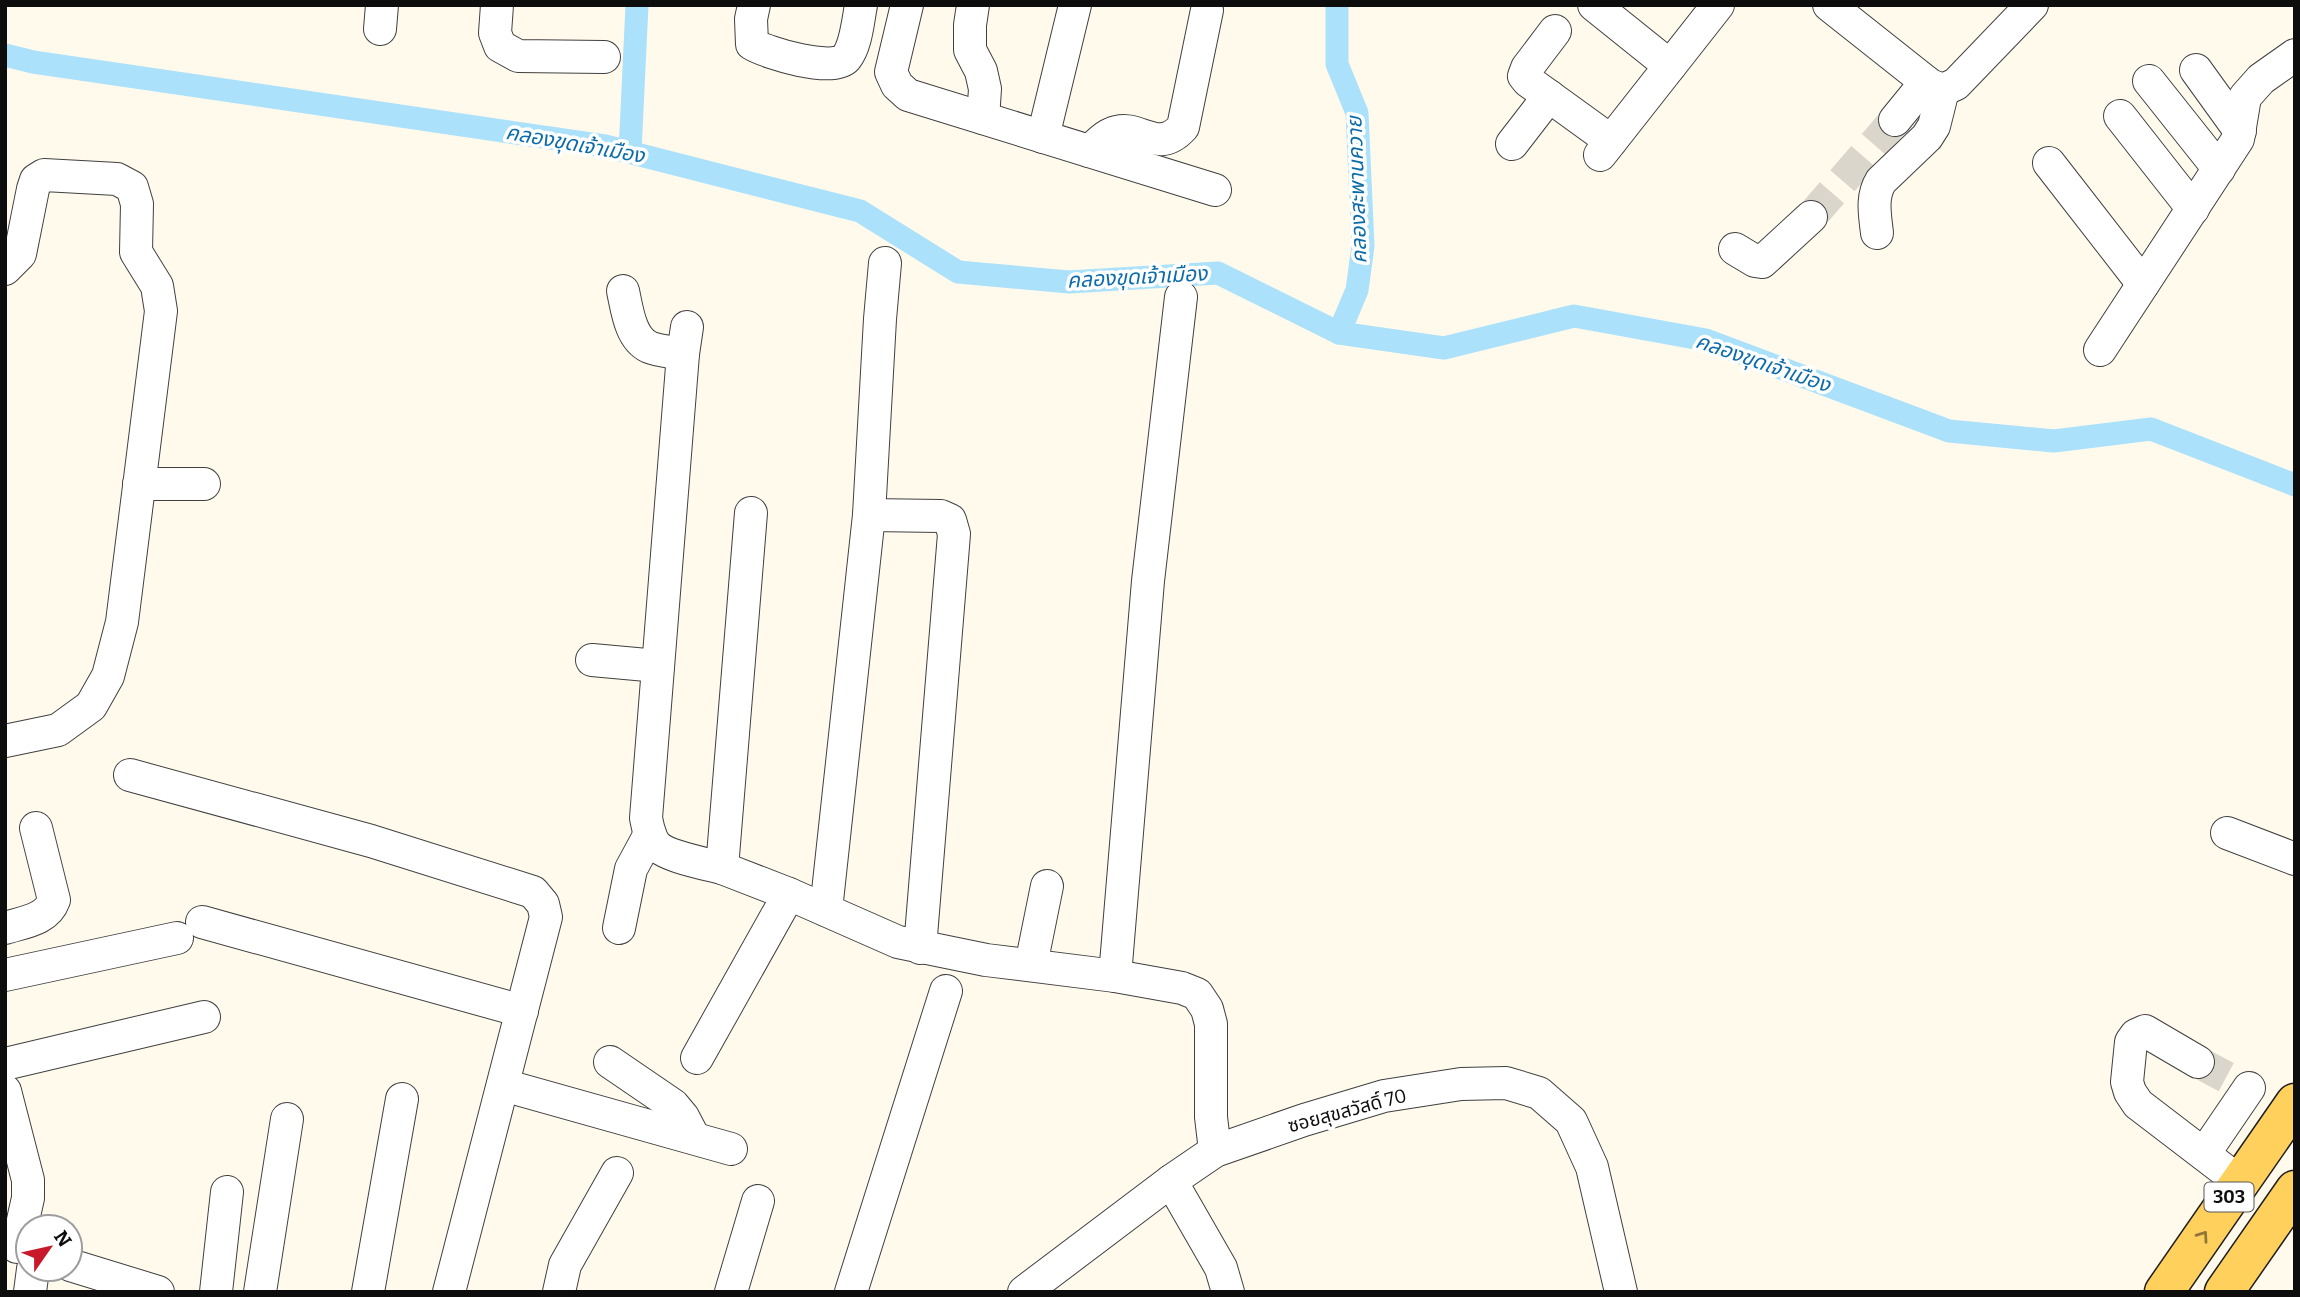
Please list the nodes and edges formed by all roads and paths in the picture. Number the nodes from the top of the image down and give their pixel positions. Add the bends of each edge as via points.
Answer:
1 (497, 5) edge
2 (754, 5) edge
3 (861, 5) edge
4 (906, 5) edge
5 (973, 5) edge
6 (1075, 5) edge
7 (1594, 5) edge
8 (1718, 5) edge
9 (1829, 5) edge
10 (2029, 6) edge
11 (1207, 10) dead end
12 (1555, 31) dead end
13 (604, 57) dead end
14 (2293, 58) edge
15 (1670, 66) junction
16 (2196, 71) dead end
17 (2148, 81) dead end
18 (1935, 86) junction
19 (1549, 96) junction
20 (2120, 117) dead end
21 (983, 118) junction
22 (1895, 120) tunnel mouth
23 (2240, 131) junction
24 (1042, 137) junction
25 (1512, 144) dead end
26 (1089, 151) junction
27 (2049, 163) dead end
28 (2219, 169) junction
29 (1215, 190) dead end
30 (2193, 209) junction
31 (1811, 217) tunnel mouth
32 (1877, 233) dead end
33 (1735, 249) dead end
34 (885, 263) dead end
35 (5, 269) edge
36 (2143, 284) junction
37 (623, 291) dead end
38 (1181, 297) dead end
39 (2099, 350) dead end
40 (139, 484) junction
41 (204, 484) dead end
42 (751, 513) dead end
43 (869, 515) junction
44 (592, 660) dead end
45 (658, 666) junction
46 (5, 741) edge
47 (130, 775) dead end
48 (36, 828) dead end
49 (2227, 833) dead end
50 (650, 834) junction
51 (2295, 859) edge
52 (722, 868) junction
53 (1047, 886) dead end
54 (789, 894) junction
55 (826, 910) junction
56 (5, 928) edge
57 (619, 928) dead end
58 (920, 948) junction
59 (1031, 965) junction
60 (5, 975) edge
61 (1115, 976) junction
62 (946, 992) dead end
63 (522, 1011) junction
64 (204, 1017) dead end
65 (697, 1058) dead end
66 (610, 1062) dead end
67 (2198, 1062) tunnel mouth
68 (5, 1063) edge
69 (503, 1085) junction
70 (5, 1091) edge
71 (402, 1099) dead end
72 (2293, 1106) edge
73 (287, 1119) dead end
74 (694, 1138) junction
75 (732, 1149) dead end
76 (1215, 1151) junction
77 (2204, 1154) junction
78 (617, 1173) dead end
79 (1171, 1181) junction
80 (2240, 1182) junction
81 (2295, 1190) edge
82 (227, 1192) dead end
83 (758, 1201) dead end
84 (26, 1213) edge
85 (84, 1271) edge
86 (118, 1286) edge
87 (2228, 1290) edge
88 (158, 1292) edge
89 (216, 1292) edge
90 (260, 1292) edge
91 (368, 1292) edge
92 (449, 1292) edge
93 (558, 1292) edge
94 (731, 1292) edge
95 (851, 1292) edge
96 (1024, 1292) edge
97 (1228, 1292) edge
98 (1621, 1292) edge
99 (2164, 1292) edge

1 - 13 street via 495,33 500,46 519,56
2 - 3 street via 752,44 829,65 847,57
4 - 21 street via 891,72 897,85 908,95
5 - 21 street via 970,51 985,89
6 - 24 street
7 - 15 street
8 - 15 street
9 - 18 street
10 - 18 street via 1956,84
11 - 26 street via 1183,127 1163,141 1112,133
12 - 19 street via 1524,76
14 - 23 street via 2261,79 2245,97
15 - 19 street via 1606,148
16 - 23 street
17 - 28 street
18 - 22 street
18 - 32 street via 1934,126 1876,189
19 - 25 street
20 - 30 street
21 - 24 street
23 - 28 street
24 - 26 street
26 - 29 street
27 - 36 street
28 - 30 street
30 - 36 street
31 - 33 street via 1762,262
34 - 43 street
35 - 40 street via 20,254 36,180 44,175 117,179 132,187 137,204 136,252 157,286 161,311
36 - 39 street
37 - 45 street via 631,324 648,347 685,340
38 - 61 street via 1148,581
40 - 41 street
40 - 46 street via 122,622 108,676 91,706 58,730
42 - 52 street
43 - 55 street
43 - 58 street via 941,516 950,520 954,534
44 - 45 street
45 - 50 street via 646,818
47 - 63 street via 371,841 533,892 546,917
48 - 56 street via 54,900 51,910
49 - 51 street
50 - 52 street via 657,847 667,852
50 - 57 street via 631,869
52 - 54 street
53 - 59 street
54 - 55 street
54 - 65 street
55 - 58 street
58 - 59 street
59 - 61 street
60 - 63 street via 190,930
61 - 76 street via 1182,988 1197,994 1207,1009
62 - 95 street
63 - 69 street
64 - 68 street
66 - 74 street via 673,1105
67 - 77 street via 2145,1031 2131,1042 2127,1082 2138,1104
69 - 74 street
69 - 92 street
70 - 84 street via 28,1180
71 - 91 street
72 - 77 street via 2238,1083
72 - 80 main road, 303
73 - 90 street
74 - 75 street
76 - 79 street, ซอยสุขสวัสดิ์ 70
76 - 98 street, ซอยสุขสวัสดิ์ 70 via 1384,1096 1461,1084 1506,1083 1539,1093 1571,1121 1592,1167
77 - 80 street
78 - 93 street via 565,1265
79 - 96 street, ซอยสุขสวัสดิ์ 70
79 - 97 street via 1221,1268
99 -> 80 main road, 303
81 - 87 main road, 303
82 - 89 street
83 - 94 street
85 - 86 street
86 - 88 street

